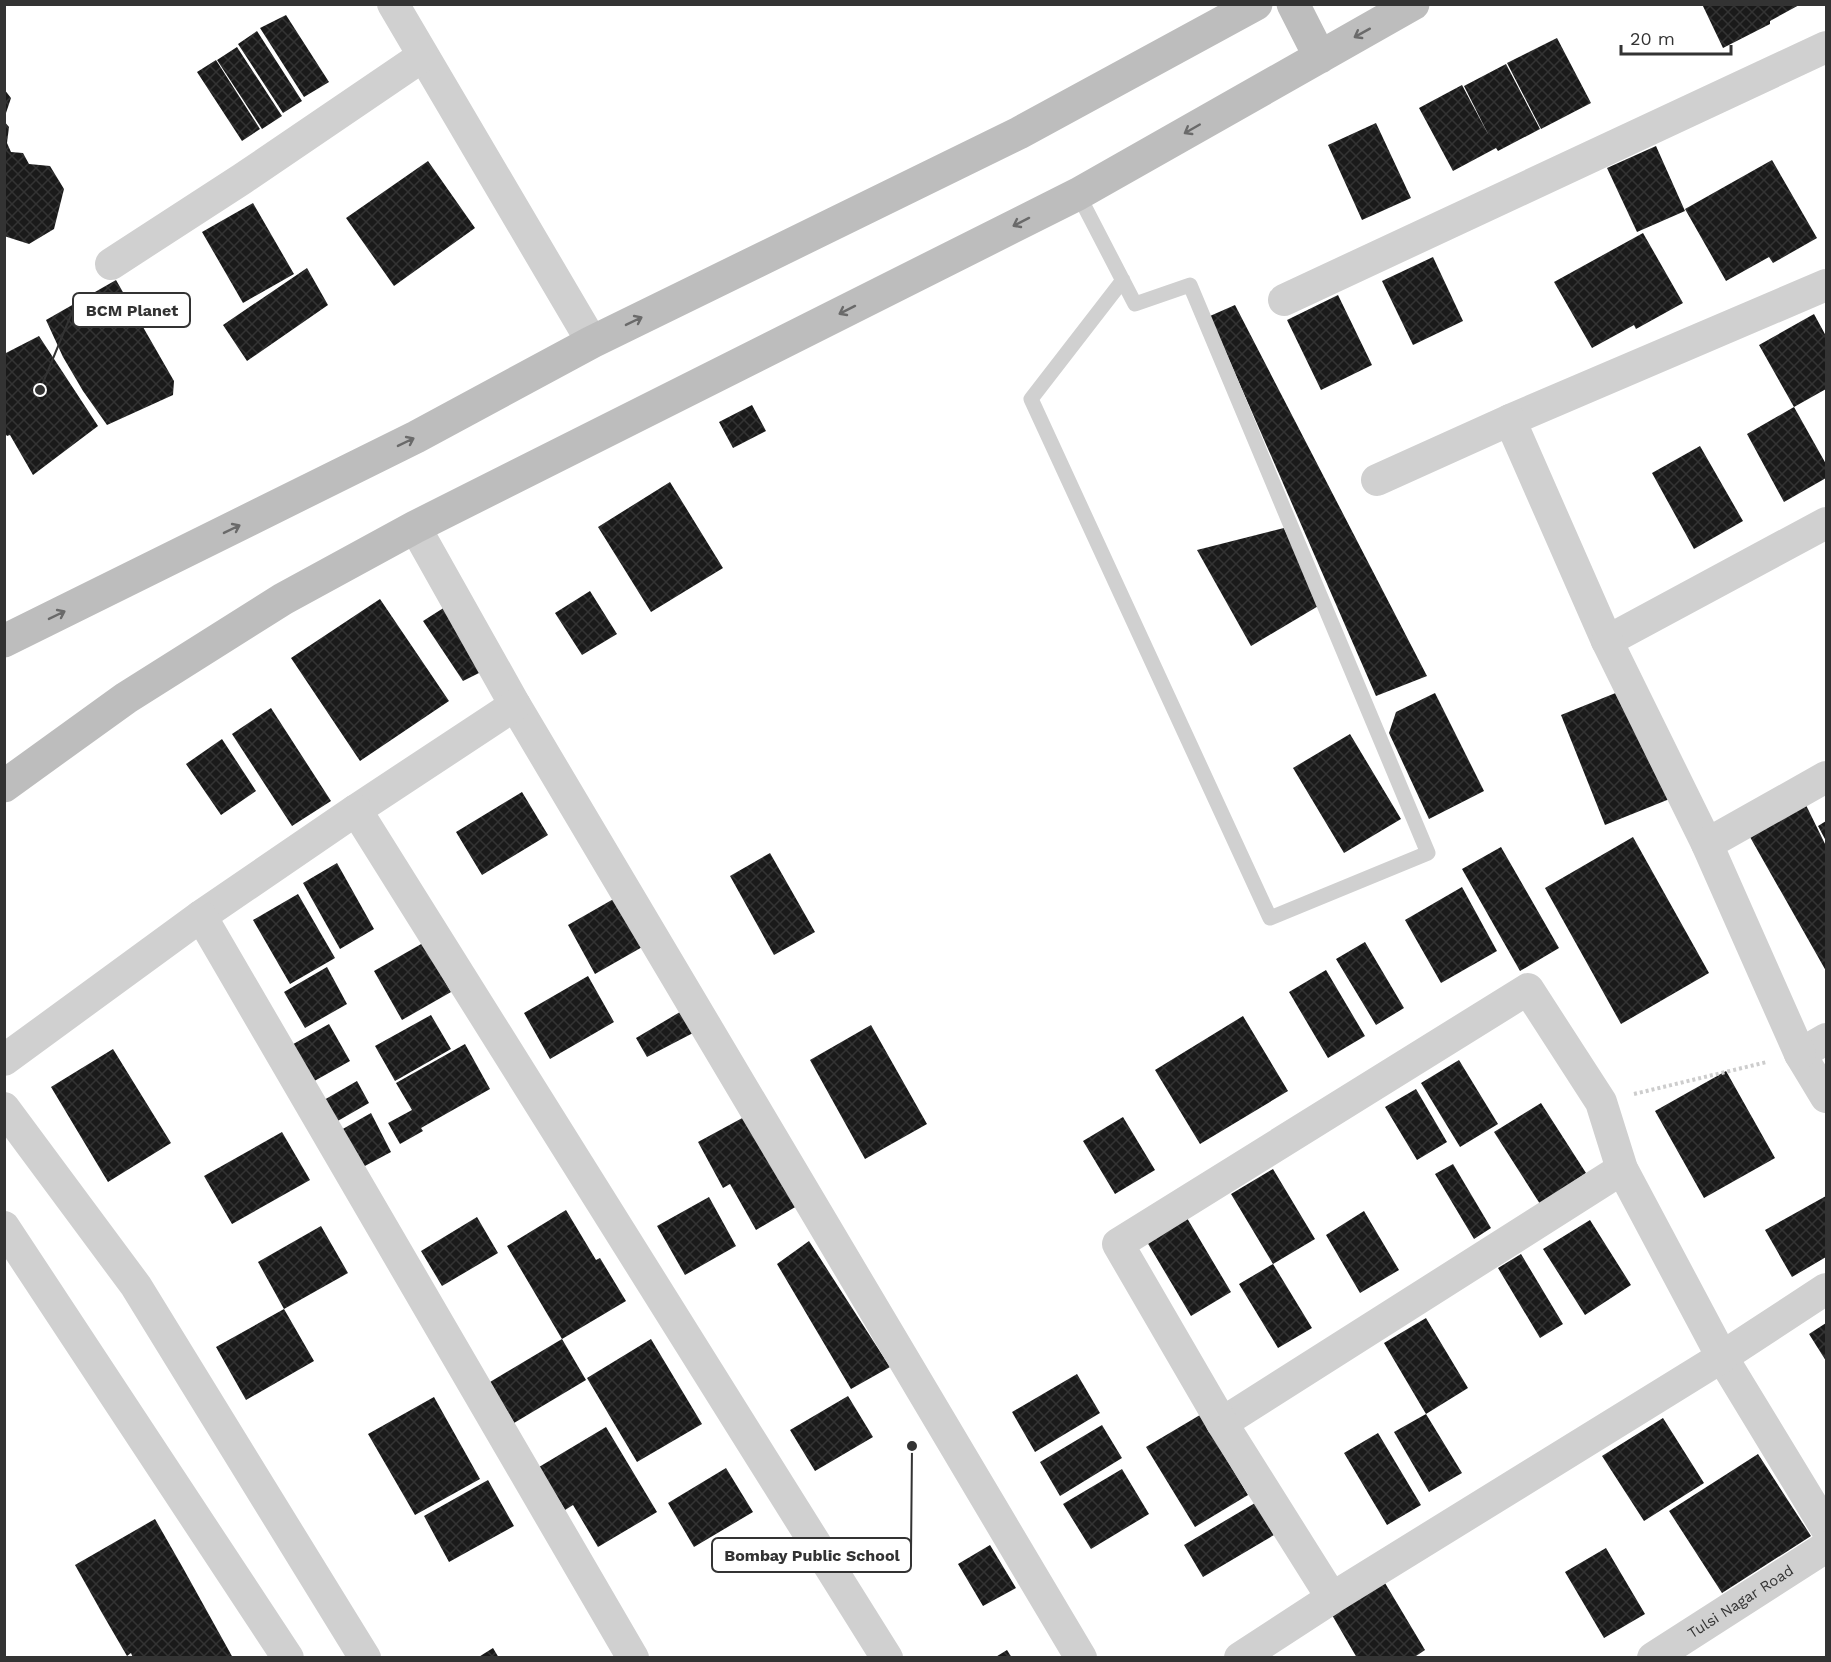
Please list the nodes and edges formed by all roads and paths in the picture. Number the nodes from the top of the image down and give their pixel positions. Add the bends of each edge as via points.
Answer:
1 (393, 4) edge
2 (1256, 4) edge
3 (1293, 4) edge
4 (1413, 4) edge
5 (1827, 47) edge
6 (423, 56) junction
7 (1320, 57) junction
8 (1078, 194) junction
9 (111, 264) dead end
10 (1123, 280) junction
11 (1827, 285) edge
12 (1284, 300) dead end
13 (592, 342) junction
14 (1510, 420) junction
15 (1377, 480) dead end
16 (1827, 523) edge
17 (415, 527) junction
18 (4, 642) edge
19 (1607, 642) junction
20 (515, 705) junction
21 (1827, 777) edge
22 (4, 786) edge
23 (356, 810) junction
24 (1707, 844) junction
25 (201, 916) junction
26 (1813, 1046) edge
27 (4, 1060) edge
28 (1827, 1097) edge
29 (1601, 1102) junction
30 (4, 1108) edge
31 (1622, 1169) junction
32 (4, 1227) edge
33 (1827, 1288) edge
34 (1722, 1357) junction
35 (1222, 1423) junction
36 (1827, 1528) edge
37 (1827, 1547) edge
38 (1332, 1598) junction
39 (288, 1658) edge
40 (364, 1658) edge
41 (633, 1658) edge
42 (887, 1658) edge
43 (1081, 1658) edge
44 (1240, 1658) edge
45 (1653, 1658) edge

1 - 6 street
13 -> 2 street via 1019,133
3 - 7 street
4 -> 7 street
5 - 12 street
6 - 9 street
6 - 13 street
7 -> 8 street
8 - 10 lane
8 -> 17 street
10 - 10 lane via 1135,304 1190,285 1428,853 1270,918 1031,399
11 - 14 street
18 -> 13 street via 416,437
14 - 15 street
14 - 19 street
16 - 19 street
17 - 20 street
17 - 22 street via 283,599 126,698
19 - 24 street
20 - 23 street
20 - 43 street
21 - 24 street
23 - 25 street
23 - 42 street
24 - 26 street
25 - 27 street
25 - 41 street
26 - 28 street
26 - 29 path
29 - 31 street
29 - 35 street via 1528,989 1118,1244
30 - 40 street via 136,1286
31 - 34 street
31 - 35 street
32 - 39 street
33 - 34 street
34 - 36 street
34 - 38 street
35 - 38 street
37 - 45 street, Tulsi Nagar Road
38 - 44 street

